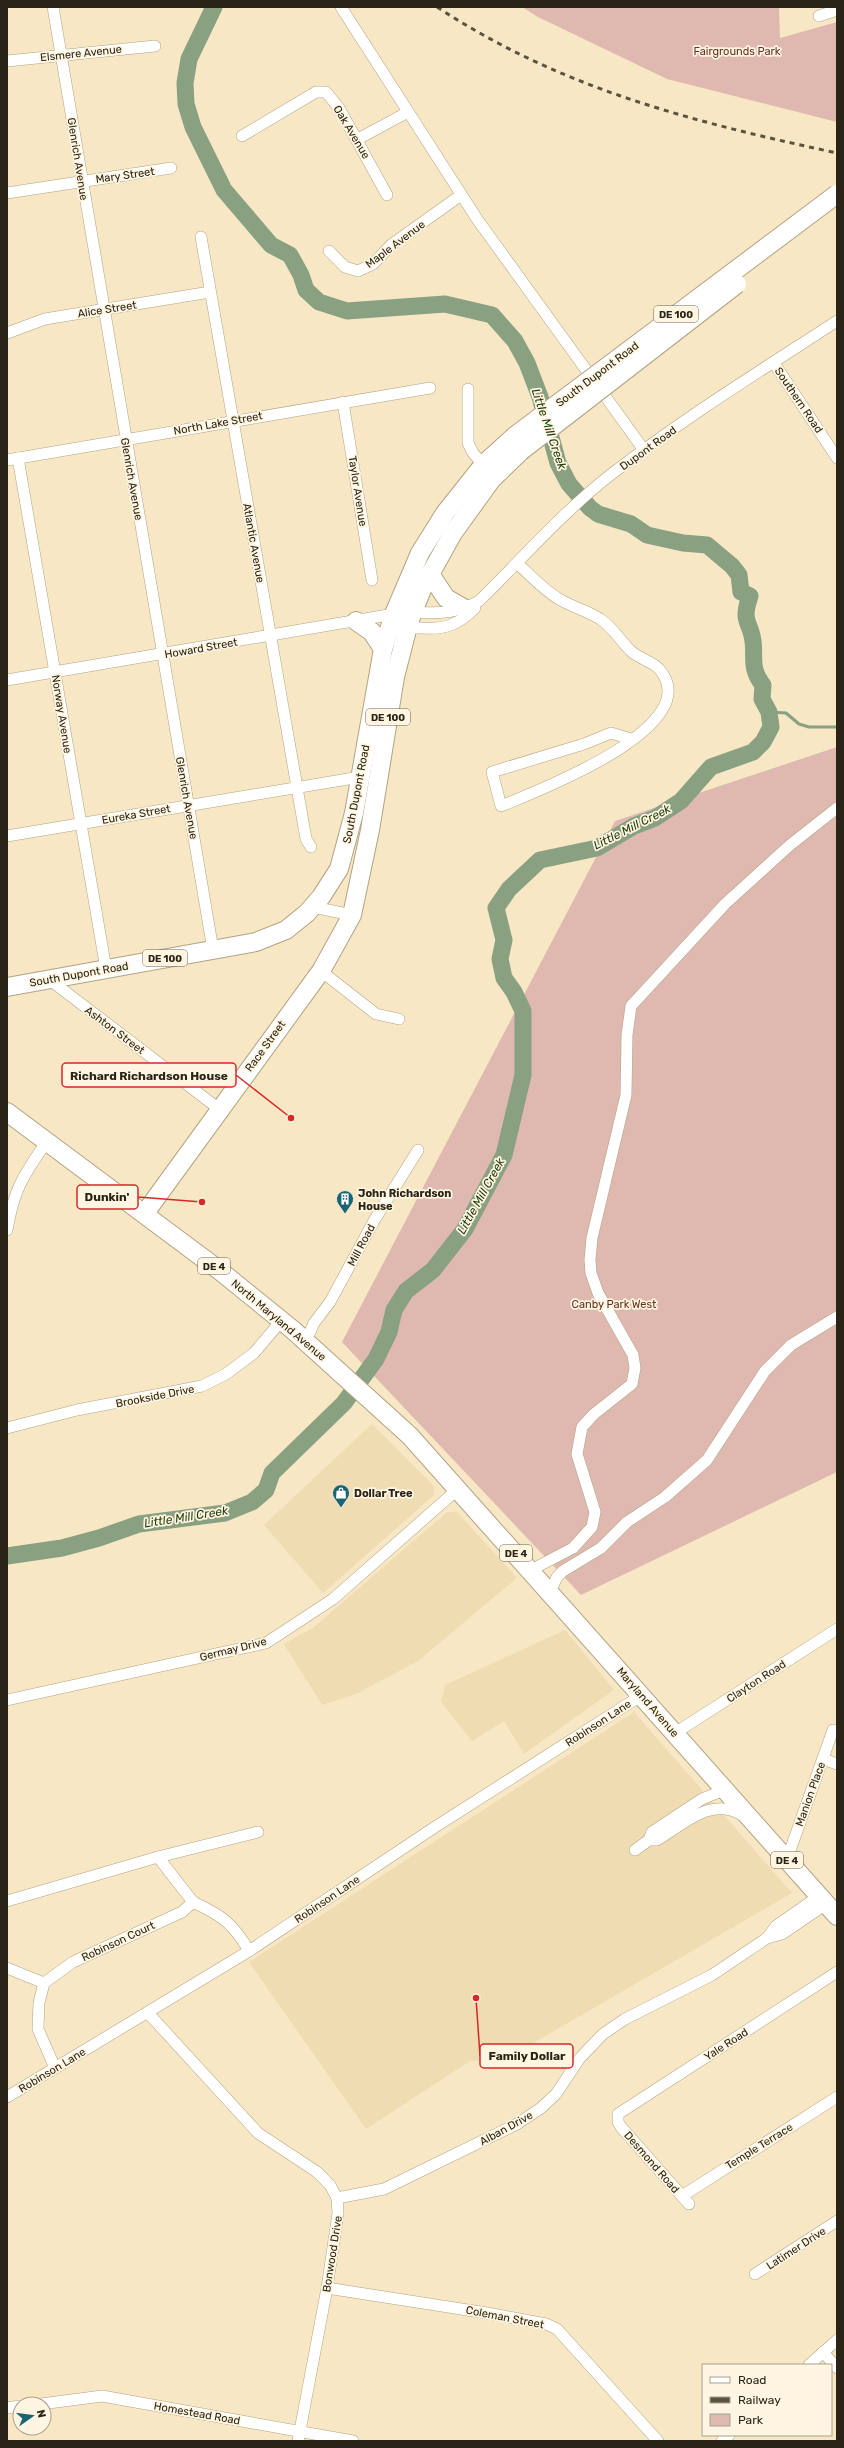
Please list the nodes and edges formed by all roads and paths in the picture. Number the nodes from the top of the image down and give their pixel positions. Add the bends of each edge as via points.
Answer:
1 (53, 7) edge
2 (341, 7) edge
3 (837, 10) edge
4 (819, 16) dead end
5 (155, 46) dead end
6 (61, 55) junction
7 (7, 61) edge
8 (408, 112) junction
9 (242, 136) dead end
10 (358, 140) junction
11 (171, 168) dead end
12 (82, 181) junction
13 (7, 192) edge
14 (837, 194) edge
15 (387, 195) dead end
16 (461, 195) junction
17 (837, 208) edge
18 (201, 237) dead end
19 (329, 251) dead end
20 (210, 292) junction
21 (103, 309) junction
22 (837, 321) edge
23 (7, 333) edge
24 (774, 362) junction
25 (430, 388) dead end
26 (468, 389) dead end
27 (343, 402) junction
28 (232, 421) junction
29 (125, 439) junction
30 (519, 443) junction
31 (644, 450) junction
32 (18, 458) junction
33 (837, 458) edge
34 (7, 460) edge
35 (488, 471) junction
36 (518, 564) junction
37 (430, 574) junction
38 (372, 580) dead end
39 (472, 604) junction
40 (394, 614) junction
41 (411, 620) junction
42 (356, 621) junction
43 (270, 636) junction
44 (383, 649) junction
45 (162, 655) junction
46 (55, 672) junction
47 (7, 680) edge
48 (373, 704) junction
49 (631, 739) junction
50 (379, 769) junction
51 (360, 777) junction
52 (296, 787) junction
53 (188, 806) junction
54 (837, 808) edge
55 (80, 824) junction
56 (7, 836) edge
57 (311, 848) dead end
58 (313, 907) junction
59 (352, 915) junction
60 (213, 950) junction
61 (106, 969) junction
62 (321, 971) junction
63 (50, 980) junction
64 (7, 987) edge
65 (399, 1020) dead end
66 (219, 1109) junction
67 (7, 1112) edge
68 (47, 1141) junction
69 (418, 1150) dead end
70 (145, 1213) junction
71 (7, 1230) edge
72 (837, 1317) edge
73 (282, 1320) junction
74 (306, 1341) junction
75 (7, 1428) edge
76 (458, 1489) junction
77 (531, 1570) junction
78 (550, 1592) junction
79 (837, 1629) edge
80 (642, 1695) junction
81 (7, 1700) edge
82 (834, 1730) dead end
83 (675, 1733) junction
84 (823, 1759) junction
85 (837, 1764) edge
86 (724, 1790) junction
87 (756, 1825) junction
88 (258, 1832) dead end
89 (649, 1840) junction
90 (635, 1850) dead end
91 (158, 1857) junction
92 (787, 1859) junction
93 (7, 1901) edge
94 (193, 1902) junction
95 (827, 1905) edge
96 (249, 1951) junction
97 (7, 1968) edge
98 (837, 1972) edge
99 (44, 1983) junction
100 (148, 2013) junction
101 (55, 2068) junction
102 (7, 2097) edge
103 (837, 2097) edge
104 (617, 2118) joint
105 (337, 2198) junction
106 (686, 2200) joint
107 (837, 2221) edge
108 (755, 2274) dead end
109 (327, 2288) junction
110 (837, 2340) edge
111 (823, 2352) junction
112 (810, 2364) edge
113 (837, 2368) edge
114 (52, 2403) edge
115 (299, 2436) edge
116 (353, 2441) edge
117 (658, 2441) edge

1 - 6 street, Glenrich Avenue
2 - 8 street
3 - 4 street
5 - 6 street, Elsmere Avenue
6 - 7 street, Elsmere Avenue
6 - 12 street, Glenrich Avenue
8 - 10 street
8 - 16 street
9 - 10 street, Oak Avenue via 316,92 326,92
10 - 15 street, Oak Avenue
11 - 12 street, Mary Street
12 - 13 street, Mary Street
12 - 21 street, Glenrich Avenue
14 - 30 main road, South Dupont Road / DE 100, bridge
16 - 19 street, Maple Avenue via 391,245 373,264 358,271 350,270
16 - 31 street
17 - 30 main road, South Dupont Road / DE 100, bridge
18 - 20 street, Atlantic Avenue
20 - 21 street, Alice Street
20 - 28 street, Atlantic Avenue
21 - 23 street, Alice Street via 45,319
21 - 29 street, Glenrich Avenue
22 - 24 street, Dupont Road
24 - 31 street, Dupont Road
24 - 33 street, Southern Road
25 - 27 street, North Lake Street
26 - 35 street via 468,443
27 - 28 street, North Lake Street
27 - 38 street, Taylor Avenue
28 - 29 street, North Lake Street
28 - 43 street, Atlantic Avenue
29 - 32 street, North Lake Street
29 - 45 street, Glenrich Avenue
30 - 35 main road, South Dupont Road / DE 100
31 - 36 street, Dupont Road via 578,502
32 - 34 street, North Lake Street
32 - 46 street, Norway Avenue
35 - 37 main road, South Dupont Road / DE 100
35 - 40 main road, South Dupont Road / DE 100 via 431,534 420,553
36 - 39 street, Dupont Road
36 - 49 street via 558,599 601,619 633,652 660,668 669,691 668,701 650,724
37 - 39 main road via 446,598
37 - 41 main road, South Dupont Road / DE 100
39 - 41 street, Dupont Road via 443,614
39 - 41 street, Dupont Road via 469,614 449,626 430,629
40 - 41 street
40 - 42 street, Howard Street
40 - 44 main road, South Dupont Road / DE 100
41 - 50 main road, South Dupont Road / DE 100 via 399,653
42 - 43 street, Howard Street
42 - 44 main road via 372,632
43 - 45 street, Howard Street
43 - 52 street, Atlantic Avenue
44 - 48 main road, South Dupont Road / DE 100
45 - 46 street, Howard Street
45 - 53 street, Glenrich Avenue
46 - 47 street, Howard Street
46 - 55 street, Norway Avenue
48 - 50 main road via 376,725 371,755
48 - 51 main road, South Dupont Road / DE 100
49 - 49 street via 610,757 502,806 492,772 584,744 611,733
50 - 59 main road, South Dupont Road / DE 100 via 370,830
51 - 52 street, Eureka Street
51 - 58 main road, South Dupont Road / DE 100 via 347,844 339,869
52 - 53 street, Eureka Street
52 - 57 street, Atlantic Avenue via 306,839
53 - 55 street, Eureka Street
53 - 60 street, Glenrich Avenue
54 - 77 street via 790,845 725,904 631,1006 627,1035 626,1095 592,1238 590,1266 598,1293 633,1355 634,1378 632,1384 594,1414 582,1427 577,1454 595,1512 592,1527 573,1548
55 - 56 street, Eureka Street
55 - 61 street, Norway Avenue
58 - 59 street
58 - 60 main road, South Dupont Road / DE 100 via 286,930 268,938 241,946
59 - 62 main road, Race Street / DE 100
60 - 61 main road, South Dupont Road / DE 100
61 - 63 main road, South Dupont Road / DE 100
62 - 65 street via 376,1014
62 - 66 main road, Race Street / DE 100
63 - 64 main road, South Dupont Road / DE 100
63 - 66 street, Ashton Street
66 - 70 main road, Race Street / DE 100
67 - 68 main road, North Maryland Avenue / DE 4
68 - 70 main road, North Maryland Avenue / DE 4
68 - 71 street via 20,1181 12,1201
69 - 74 street, Mill Road via 375,1219 330,1302 314,1323
70 - 73 main road, North Maryland Avenue / DE 4
72 - 78 street via 791,1345 765,1371 706,1460 665,1498 627,1522 601,1548 563,1571
73 - 74 main road, North Maryland Avenue / DE 4
73 - 75 street, Brookside Drive via 254,1353 226,1374 202,1386 77,1410
74 - 76 main road, North Maryland Avenue / DE 4 via 410,1436
76 - 77 main road, Maryland Avenue / DE 4
76 - 81 street, Germay Drive via 333,1599 266,1642
77 - 78 main road, Maryland Avenue / DE 4
78 - 80 main road, Maryland Avenue / DE 4
79 - 83 street, Clayton Road
80 - 83 main road, Maryland Avenue / DE 4
80 - 96 street, Robinson Lane via 435,1827
82 - 84 street, Manion Place
83 - 86 main road, Maryland Avenue / DE 4
84 - 85 street
84 - 92 street, Manion Place
86 - 87 main road, Maryland Avenue / DE 4
86 - 89 street via 702,1799 658,1828 652,1832
87 - 89 street via 727,1807 711,1808 657,1840
87 - 92 main road, Maryland Avenue / DE 4
88 - 91 street
89 - 90 street
91 - 93 street
91 - 94 street
92 - 95 main road, Maryland Avenue / DE 4
94 - 96 street via 220,1915 240,1935
94 - 99 street, Robinson Court via 182,1912 73,1962
95 - 105 street, Alban Drive via 776,1926 767,1938 712,1975 625,2019 603,2034 580,2058 556,2094 517,2124 384,2189
96 - 100 street, Robinson Lane
97 - 99 street
98 - 104 street, Yale Road via 621,2111
99 - 101 street via 39,2003 38,2029
100 - 101 street, Robinson Lane
100 - 105 street via 258,2133 317,2172
101 - 102 street, Robinson Lane
103 - 106 street, Temple Terrace
104 - 106 street, Desmond Road via 621,2127
105 - 109 street, Bonwood Drive via 338,2213
107 - 108 street, Latimer Drive
109 - 115 street, Bonwood Drive
109 - 117 street, Coleman Street via 502,2315 546,2324 557,2329
110 - 111 street
111 - 112 street
111 - 113 street
114 - 115 street, Homestead Road via 102,2396
115 - 116 street, Homestead Road

